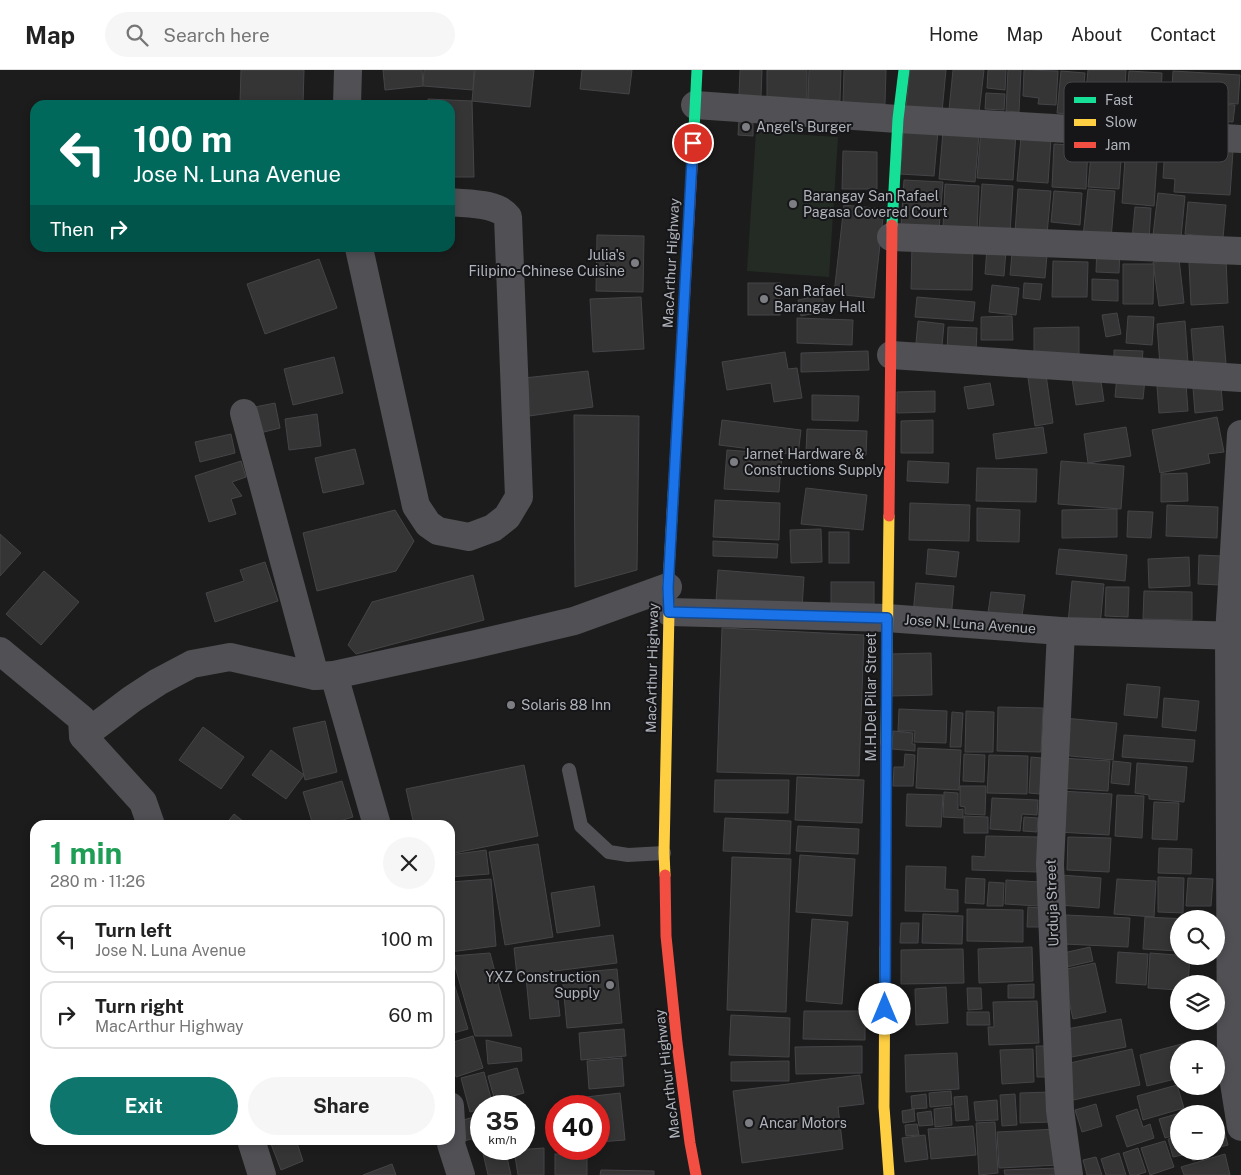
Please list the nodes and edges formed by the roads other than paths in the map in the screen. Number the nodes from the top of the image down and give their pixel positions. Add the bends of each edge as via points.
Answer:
1 (348, 70) edge
2 (697, 70) edge
3 (904, 70) edge
4 (348, 100) edge
5 (695, 105) junction
6 (898, 119) junction
7 (1064, 129) edge
8 (1228, 138) edge
9 (1241, 139) edge
10 (455, 202) edge
11 (891, 236) junction
12 (1241, 251) edge
13 (360, 252) edge
14 (891, 355) junction
15 (1241, 378) edge
16 (244, 413) dead end
17 (1241, 434) edge
18 (668, 600) junction
19 (887, 618) junction
20 (1060, 631) junction
21 (1235, 636) edge
22 (0, 652) edge
23 (325, 676) junction
24 (83, 736) junction
25 (569, 770) dead end
26 (149, 820) edge
27 (375, 820) edge
28 (664, 853) junction
29 (1241, 1127) edge
30 (253, 1145) edge
31 (451, 1145) edge
32 (262, 1175) edge
33 (461, 1175) edge
34 (696, 1175) edge
35 (889, 1175) edge
36 (1069, 1175) edge

1 - 4 street
2 - 5 main road, MacArthur Highway
3 - 6 main road, M.H.Del Pilar Street
5 - 6 street
5 - 18 main road, MacArthur Highway
6 - 7 street
6 - 11 main road, M.H.Del Pilar Street
8 - 9 street
10 - 13 street via 490,206 508,217 519,497 507,517 493,528 469,537 438,531 428,524 416,506
11 - 12 street
11 - 14 main road, M.H.Del Pilar Street
14 - 15 street
14 - 19 main road, M.H.Del Pilar Street
16 - 23 street
17 - 21 street
18 - 19 street, Jose N. Luna Avenue
18 - 23 street
18 - 28 main road, MacArthur Highway
19 - 20 street, Jose N. Luna Avenue
19 - 35 main road, M.H.Del Pilar Street via 884,1107
20 - 21 street, Jose N. Luna Avenue
20 - 36 street, Urduja Street via 1050,864 1060,1110
21 - 29 street via 1231,1064
22 - 24 street via 82,719
23 - 24 street via 230,657 192,664 132,698
23 - 27 street
24 - 26 street via 143,802
25 - 28 lane via 581,826 609,852 628,855
28 - 34 main road, MacArthur Highway via 666,936
30 - 32 street
31 - 33 street

